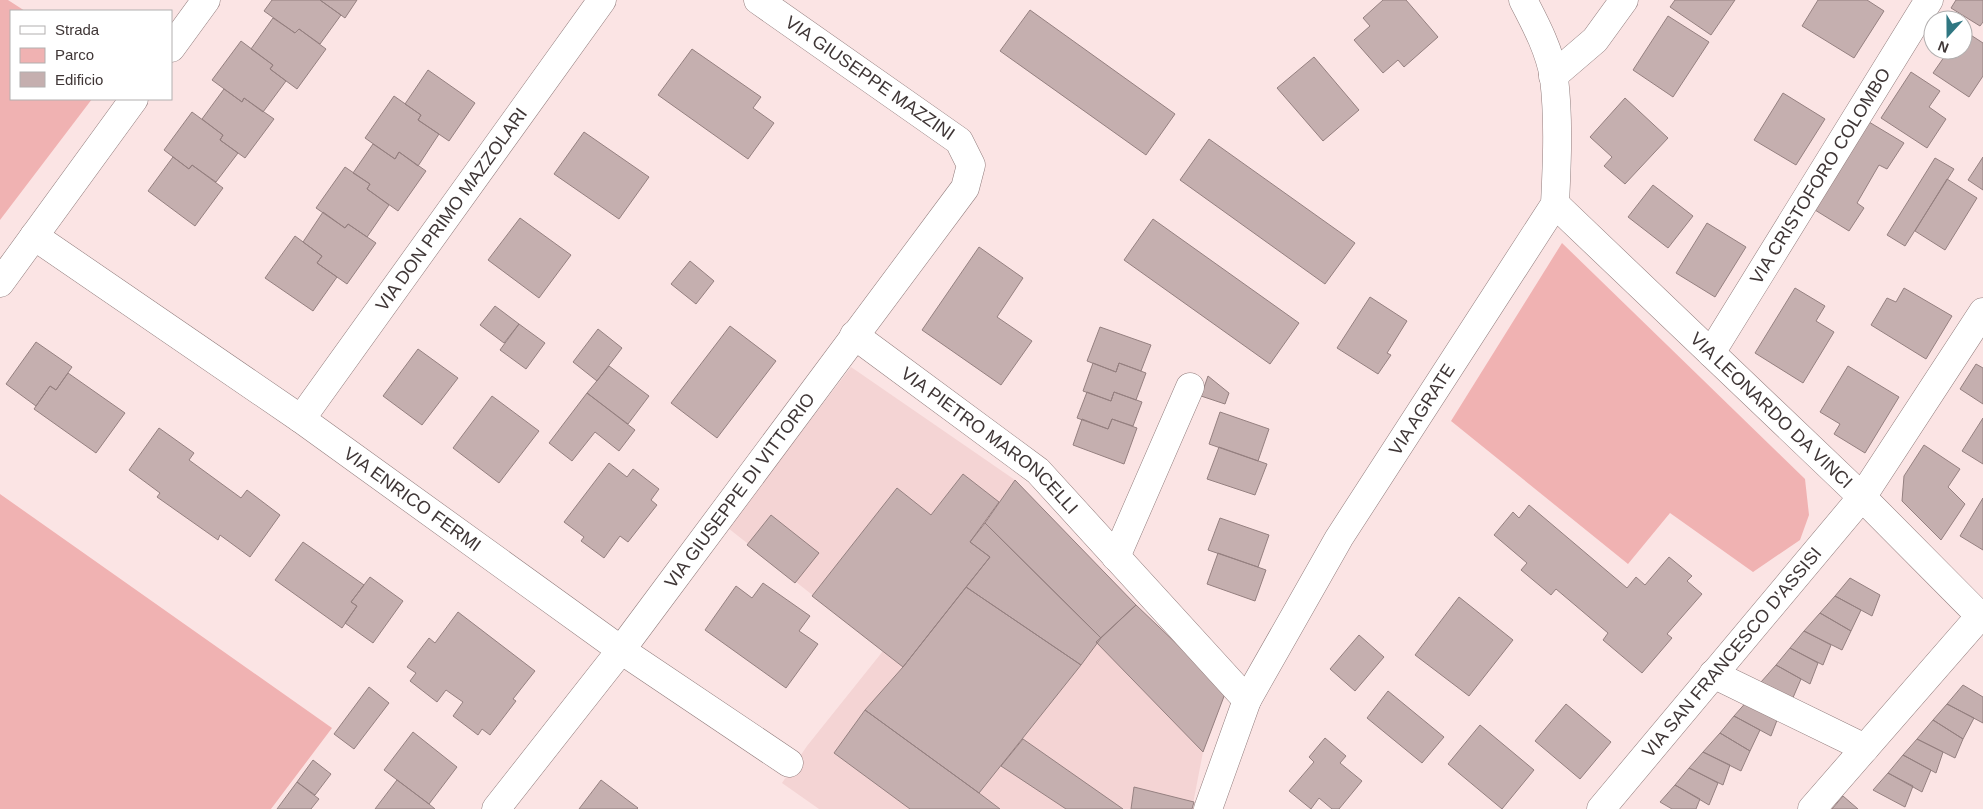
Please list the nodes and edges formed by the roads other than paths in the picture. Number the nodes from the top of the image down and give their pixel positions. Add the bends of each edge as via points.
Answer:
1 (206, 0) edge
2 (602, 0) edge
3 (758, 0) edge
4 (1523, 0) edge
5 (1624, 0) edge
6 (1929, 0) edge
7 (172, 47) edge
8 (1553, 76) junction
9 (133, 100) edge
10 (971, 165) joint
11 (1555, 204) junction
12 (34, 236) junction
13 (0, 283) edge
14 (1983, 312) edge
15 (854, 335) junction
16 (1711, 352) junction
17 (1190, 387) dead end
18 (301, 420) junction
19 (1862, 497) junction
20 (1116, 557) junction
21 (1981, 618) edge
22 (621, 650) junction
23 (1713, 674) junction
24 (1247, 700) junction
25 (1865, 748) junction
26 (789, 763) dead end
27 (1609, 807) edge
28 (496, 809) edge
29 (1208, 809) edge
30 (1812, 809) edge

1 - 7 street
2 - 18 street, VIA DON PRIMO MAZZOLARI
3 - 10 street, VIA GIUSEPPE MAZZINI via 960,141
4 - 8 street
5 - 8 street via 1595,40
6 - 16 street, VIA CRISTOFORO COLOMBO
8 - 11 street
9 - 12 street
10 - 15 street, VIA GIUSEPPE DI VITTORIO via 965,188
11 - 16 street, VIA LEONARDO DA VINCI
11 - 24 street, VIA AGRATE via 1339,538
12 - 13 street
12 - 18 street, VIA ENRICO FERMI
14 - 19 street, VIA SAN FRANCESCO D'ASSISI
15 - 20 street, VIA PIETRO MARONCELLI via 1038,471
15 - 22 street, VIA GIUSEPPE DI VITTORIO
16 - 19 street, VIA LEONARDO DA VINCI
17 - 20 street
18 - 22 street, VIA ENRICO FERMI
19 - 21 street, VIA LEONARDO DA VINCI
19 - 23 street, VIA SAN FRANCESCO D'ASSISI
20 - 24 street, VIA PIETRO MARONCELLI
21 - 25 street
22 - 26 street, VIA ENRICO FERMI
22 - 28 street, VIA GIUSEPPE DI VITTORIO
23 - 25 street
23 - 27 street, VIA SAN FRANCESCO D'ASSISI
24 - 29 street, VIA AGRATE
25 - 30 street

